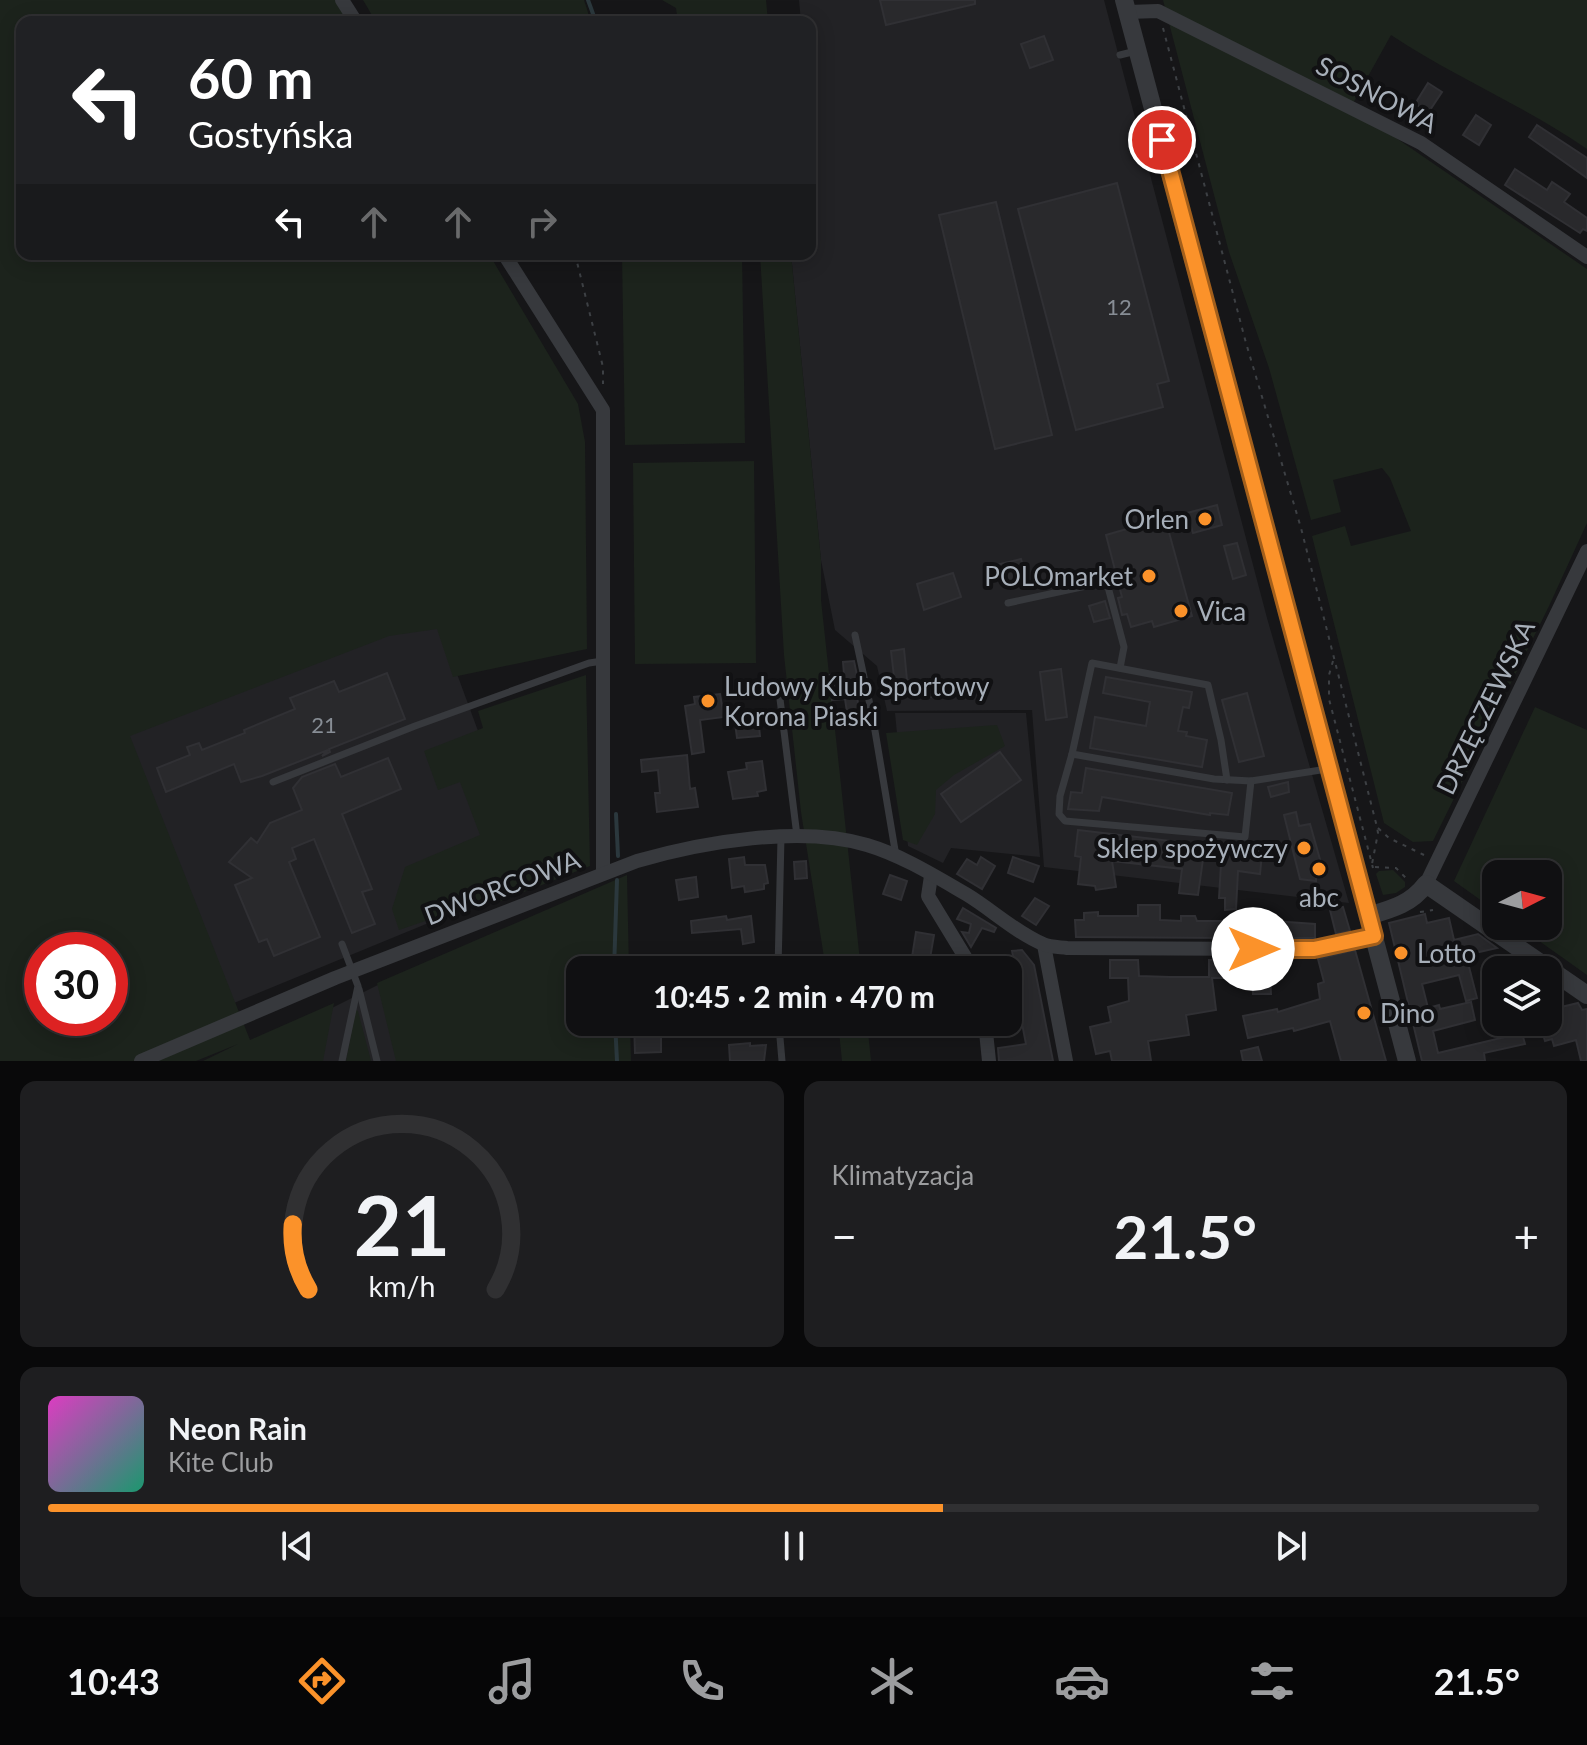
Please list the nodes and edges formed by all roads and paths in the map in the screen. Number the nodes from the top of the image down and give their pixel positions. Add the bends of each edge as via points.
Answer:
1 (1126, 6) edge
2 (1158, 11) junction
3 (1587, 257) edge
4 (508, 260) edge
5 (576, 260) edge
6 (603, 410) junction
7 (1587, 551) edge
8 (1008, 603) dead end
9 (855, 635) dead end
10 (1334, 658) junction
11 (603, 661) junction
12 (1120, 668) junction
13 (780, 699) dead end
14 (1072, 754) junction
15 (1330, 768) junction
16 (1227, 780) junction
17 (1251, 781) junction
18 (273, 782) dead end
19 (1377, 827) junction
20 (797, 836) junction
21 (781, 837) junction
22 (896, 856) junction
23 (1429, 857) dead end
24 (1373, 867) dead end
25 (603, 873) junction
26 (931, 876) junction
27 (1418, 882) junction
28 (1368, 916) junction
29 (1374, 936) junction
30 (342, 944) dead end
31 (1044, 945) junction
32 (778, 956) edge
33 (964, 956) edge
34 (352, 971) junction
35 (358, 986) junction
36 (1587, 995) edge
37 (780, 1036) edge
38 (986, 1036) edge
39 (141, 1061) edge
40 (342, 1061) edge
41 (377, 1061) edge
42 (782, 1061) edge
43 (989, 1061) edge
44 (1066, 1061) edge
45 (1407, 1061) edge

1 - 2 street, SOSNOWA
1 - 15 street via 1129,52
2 - 3 street, SOSNOWA via 1421,143
2 - 10 path
4 - 6 street
5 - 6 path via 603,367
6 - 11 street
7 - 27 street, DRZĘCZEWSKA
8 - 12 lane via 1100,583 1108,587 1124,647
9 - 22 lane
10 - 19 path
10 - 19 path via 1329,699 1372,864
11 - 18 lane
11 - 25 street
12 - 14 lane via 1092,663
12 - 16 lane via 1208,685
13 - 20 lane
14 - 16 lane
14 - 17 lane via 1060,796 1059,814 1065,821 1245,837
15 - 17 lane
15 - 28 street
16 - 17 lane
19 - 23 path
20 - 21 street, DWORCOWA
20 - 22 street, DWORCOWA via 837,838
21 - 25 street, DWORCOWA via 668,852
21 - 32 lane
22 - 26 street, DWORCOWA
24 - 27 path via 1396,868
25 - 34 street, DWORCOWA
26 - 31 street, DWORCOWA
26 - 33 street via 928,896
27 - 28 street via 1417,895
27 - 36 street
28 - 29 street
29 - 31 street via 1301,949
29 - 45 street
30 - 34 lane
31 - 44 street
34 - 35 lane
34 - 39 street, DWORCOWA
35 - 40 lane
35 - 41 lane
37 - 42 lane
38 - 43 street

